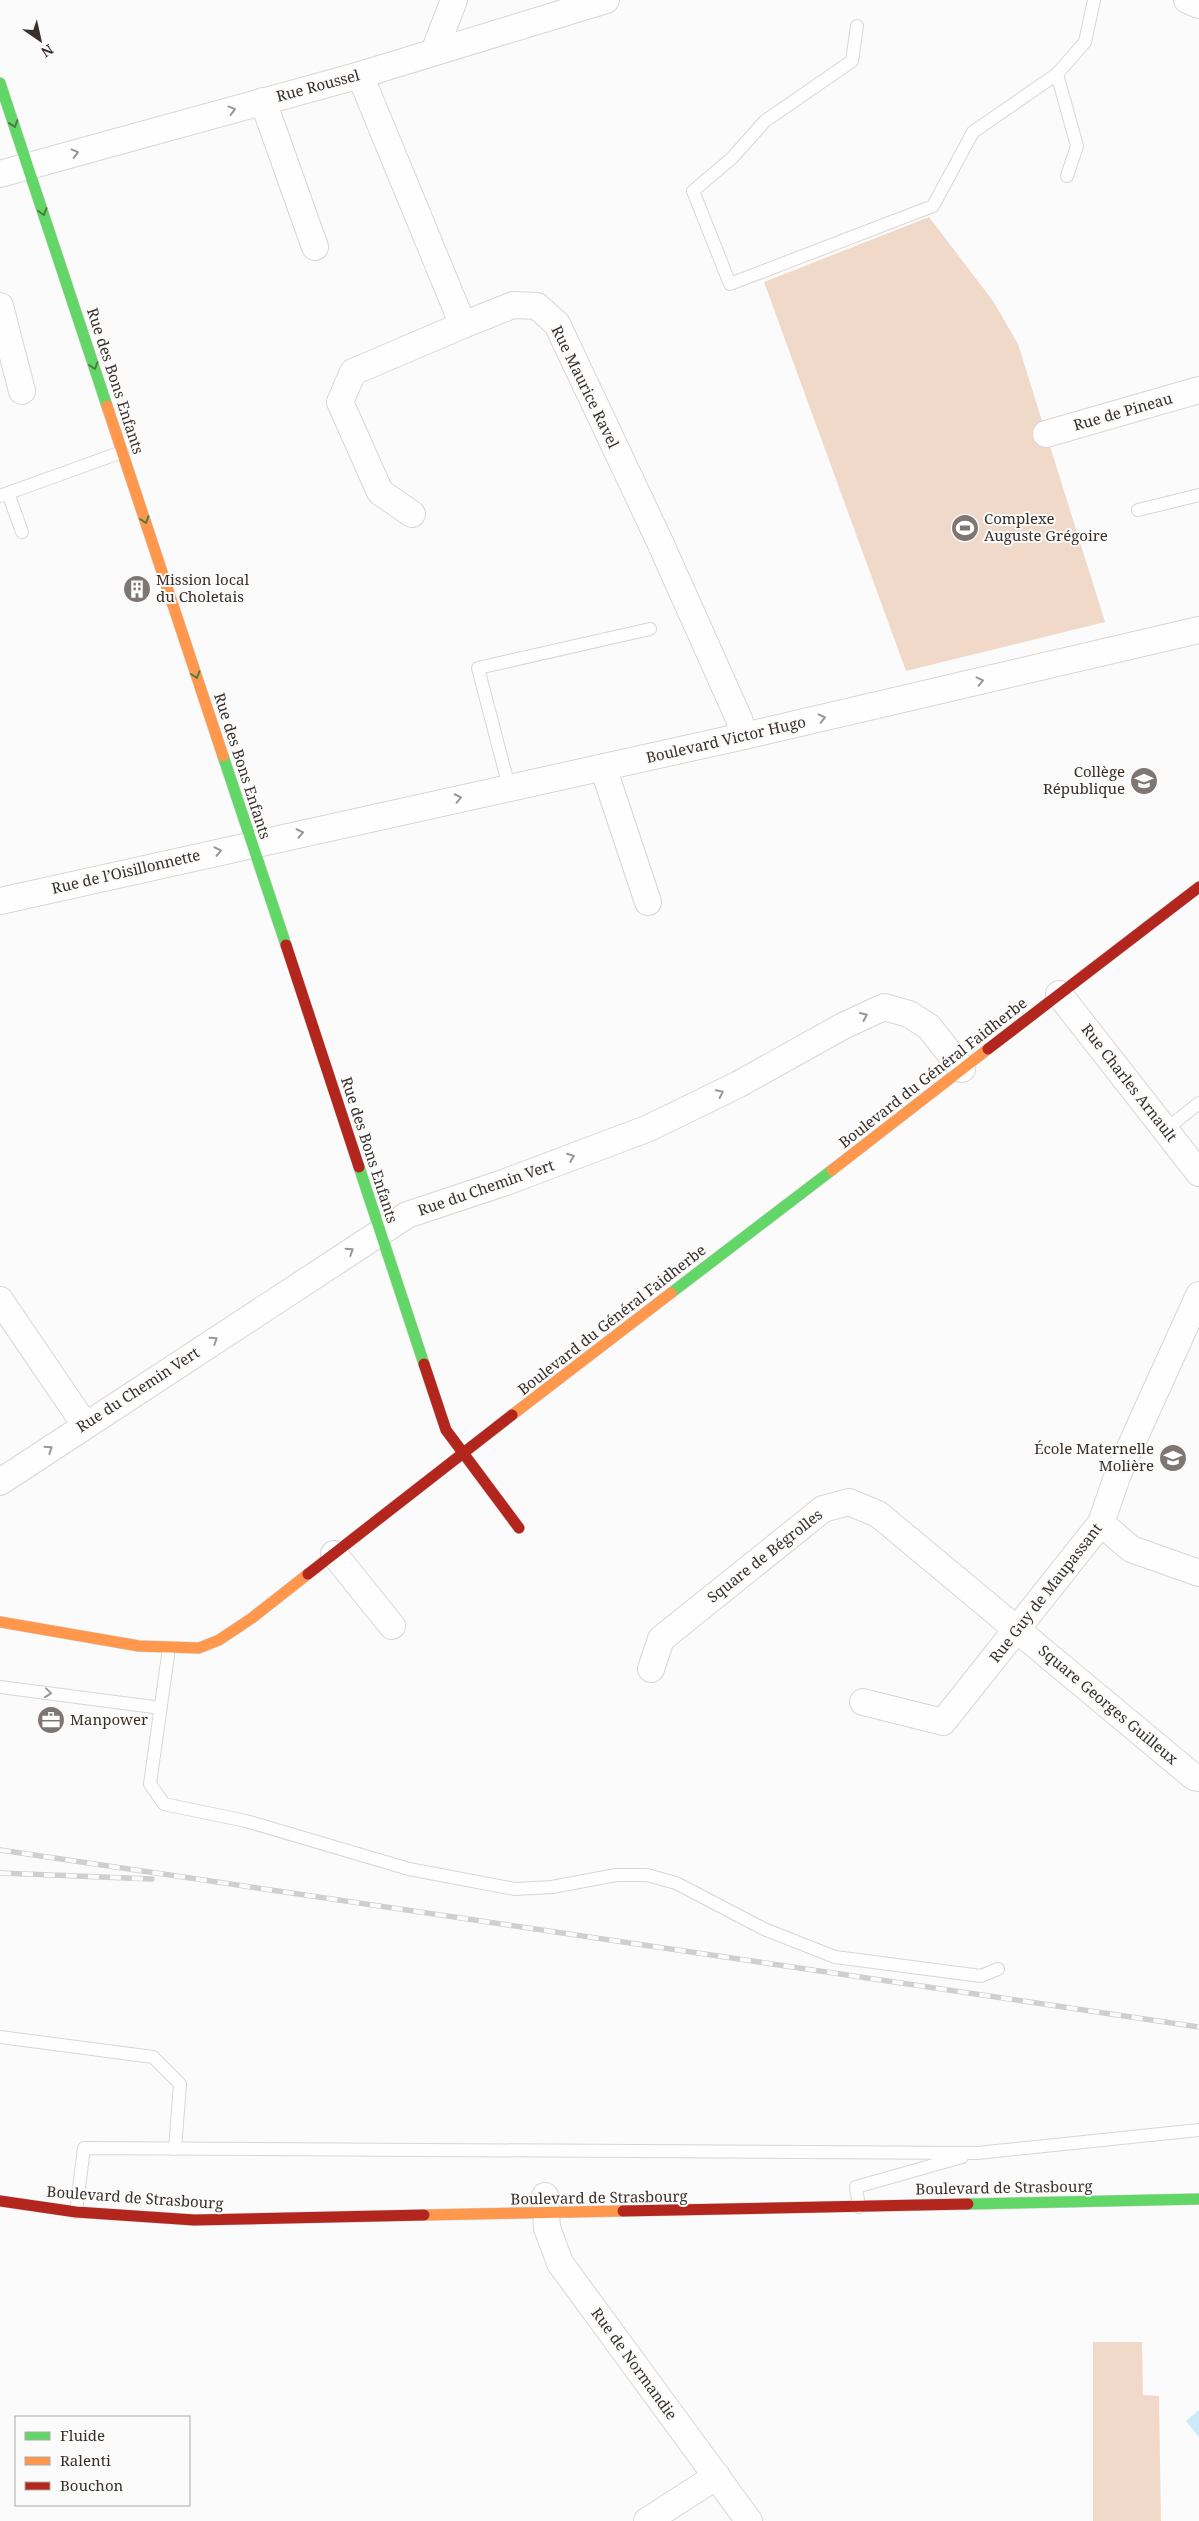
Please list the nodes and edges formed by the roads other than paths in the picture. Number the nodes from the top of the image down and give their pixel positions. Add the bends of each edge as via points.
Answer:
1 (454, 0) edge
2 (602, 0) edge
3 (1094, 0) edge
4 (1187, 0) edge
5 (1199, 5) edge
6 (857, 26) dead end
7 (434, 52) junction
8 (1057, 74) junction
9 (360, 75) junction
10 (0, 83) edge
11 (263, 101) junction
12 (28, 166) junction
13 (0, 174) edge
14 (1067, 176) dead end
15 (315, 247) dead end
16 (0, 306) edge
17 (463, 325) junction
18 (1199, 390) edge
19 (22, 391) dead end
20 (1046, 434) dead end
21 (122, 452) junction
22 (4, 494) edge
23 (1199, 495) edge
24 (1138, 510) dead end
25 (412, 514) dead end
26 (22, 532) dead end
27 (650, 628) dead end
28 (1199, 630) edge
29 (744, 736) junction
30 (602, 767) junction
31 (509, 787) junction
32 (252, 844) junction
33 (1199, 887) edge
34 (0, 901) edge
35 (648, 902) dead end
36 (1059, 994) junction
37 (962, 1069) junction
38 (1199, 1103) edge
39 (1165, 1130) junction
40 (1199, 1173) edge
41 (380, 1232) junction
42 (1199, 1295) edge
43 (0, 1300) edge
44 (85, 1425) junction
45 (462, 1454) junction
46 (4, 1479) edge
47 (1102, 1523) junction
48 (519, 1528) dead end
49 (334, 1554) junction
50 (1199, 1573) edge
51 (0, 1622) edge
52 (392, 1626) dead end
53 (1017, 1631) junction
54 (169, 1648) junction
55 (651, 1668) dead end
56 (0, 1686) edge
57 (863, 1702) dead end
58 (160, 1708) junction
59 (1199, 1778) edge
60 (998, 1969) dead end
61 (0, 2036) edge
62 (1199, 2130) edge
63 (175, 2149) junction
64 (977, 2153) junction
65 (1199, 2199) edge
66 (0, 2201) edge
67 (545, 2205) junction
68 (859, 2207) junction
69 (76, 2212) junction
70 (717, 2476) junction
71 (647, 2521) edge
72 (749, 2521) edge

1 - 7 street
2 - 7 street, Rue Roussel
3 - 8 lane via 1085,42
4 - 5 street
6 - 8 lane via 852,61 764,121 732,158 693,191 730,284 933,206 973,132
7 - 9 street, Rue Roussel
8 - 14 lane via 1077,146
9 - 11 street, Rue Roussel
9 - 17 street
10 -> 12 street, Rue des Bons Enfants
12 -> 11 street, Rue Roussel
11 - 15 street
12 - 13 street, Rue Roussel
12 -> 21 street, Rue des Bons Enfants
16 - 19 street
17 - 25 street, Rue Maurice Ravel via 353,372 340,402 380,492
17 - 29 street, Rue Maurice Ravel via 513,305 537,306 557,324 659,540
18 - 20 street, Rue de Pineau
21 - 22 lane
21 -> 32 street, Rue des Bons Enfants
22 - 26 lane
23 - 24 lane
27 - 31 lane via 478,668
29 -> 28 street, Boulevard Victor Hugo
29 - 30 street, Boulevard Victor Hugo
30 - 31 street, Boulevard Victor Hugo
30 - 35 street
32 -> 31 street, Boulevard Victor Hugo
34 -> 32 street, Rue de l’Oisillonnette
32 - 41 street, Rue des Bons Enfants
33 - 36 street, Boulevard du Général Faidherbe
36 - 37 street, Boulevard du Général Faidherbe
36 - 39 street, Rue Charles Arnault
41 -> 37 street, Rue du Chemin Vert via 407,1215 649,1128 884,1007 909,1014 929,1027
37 - 45 street, Boulevard du Général Faidherbe
38 - 39 lane
39 - 40 street, Rue Charles Arnault
44 -> 41 street, Rue du Chemin Vert
41 - 45 street, Rue des Bons Enfants via 446,1430
42 - 47 street, Rue Guy de Maupassant via 1118,1474
43 - 44 street
46 -> 44 street, Rue du Chemin Vert
45 - 48 street, Rue des Bons Enfants
45 - 49 street, Boulevard du Général Faidherbe
47 - 50 street via 1131,1549
47 - 53 street, Rue Guy de Maupassant
49 - 52 street
49 - 54 street, Boulevard du Général Faidherbe via 219,1640 199,1648
51 - 54 street, Boulevard du Général Faidherbe
53 - 55 street, Square de Bégrolles via 878,1514 849,1502 823,1509 661,1639
53 - 57 street, Rue Guy de Maupassant via 942,1722
53 - 59 street, Square Georges Guilleux
54 - 58 lane
56 -> 58 lane
58 - 60 lane via 150,1784 164,1804 246,1821 409,1869 515,1889 647,1875 676,1883 764,1929 835,1957 981,1976
61 - 63 lane via 153,2057 180,2084
62 - 64 lane
63 - 64 lane
63 - 69 lane via 84,2148
64 - 68 lane via 856,2187
65 - 68 street, Boulevard de Strasbourg
66 - 69 street, Boulevard de Strasbourg
67 - 68 street, Boulevard de Strasbourg
67 - 69 street, Boulevard de Strasbourg via 194,2220
67 - 70 street, Rue de Normandie via 547,2228 560,2263
70 - 71 street
70 - 72 street, Rue de Normandie

